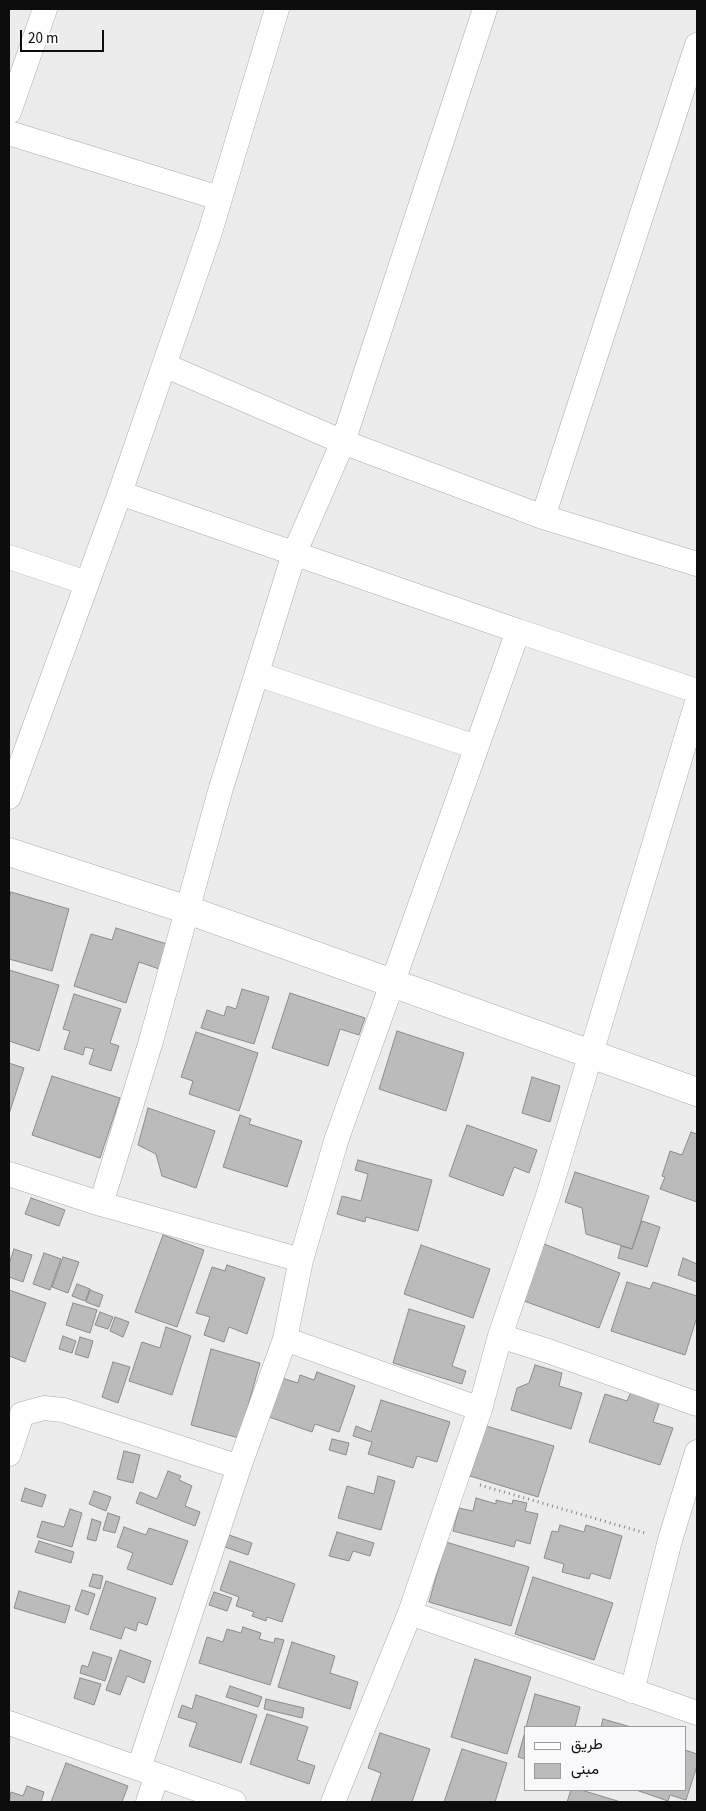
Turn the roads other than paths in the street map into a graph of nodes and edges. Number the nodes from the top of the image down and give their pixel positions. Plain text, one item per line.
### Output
1 (45, 9) edge
2 (277, 9) edge
3 (485, 9) edge
4 (697, 45) edge
5 (9, 112) edge
6 (9, 133) edge
7 (219, 198) junction
8 (164, 365) junction
9 (343, 442) junction
10 (120, 493) junction
11 (543, 517) junction
12 (294, 554) junction
13 (9, 557) edge
14 (697, 564) edge
15 (87, 583) junction
16 (518, 631) junction
17 (257, 674) junction
18 (697, 691) edge
19 (697, 702) edge
20 (476, 747) junction
21 (9, 797) edge
22 (9, 852) edge
23 (188, 910) junction
24 (391, 982) junction
25 (591, 1055) junction
26 (697, 1092) edge
27 (9, 1174) edge
28 (101, 1204) junction
29 (301, 1260) junction
30 (500, 1336) junction
31 (284, 1339) junction
32 (697, 1404) edge
33 (480, 1409) junction
34 (697, 1452) edge
35 (9, 1454) edge
36 (238, 1466) junction
37 (410, 1612) junction
38 (632, 1691) junction
39 (697, 1713) edge
40 (9, 1724) edge
41 (148, 1771) junction
42 (148, 1802) edge
43 (234, 1802) edge
44 (332, 1802) edge

1 - 5 street
2 - 7 street
3 - 9 street
4 - 11 street
6 - 7 street
7 - 8 street
8 - 9 street
8 - 10 street
9 - 11 street
9 - 12 street
10 - 12 street
10 - 15 street
11 - 14 street
12 - 16 street
12 - 17 street
13 - 15 street
15 - 21 street
16 - 18 street
16 - 20 street
17 - 20 street
17 - 23 street
19 - 25 street
20 - 24 street
22 - 23 street
23 - 24 street
23 - 28 street
24 - 25 street
24 - 29 street
25 - 26 street
25 - 30 street
27 - 28 street
28 - 29 street
29 - 31 street
30 - 32 street
30 - 33 street
31 - 33 street
31 - 36 street
33 - 37 street
34 - 38 street
35 - 36 street
36 - 41 street
37 - 38 street
37 - 44 street
38 - 39 street
40 - 41 street
41 - 42 street
41 - 43 street

